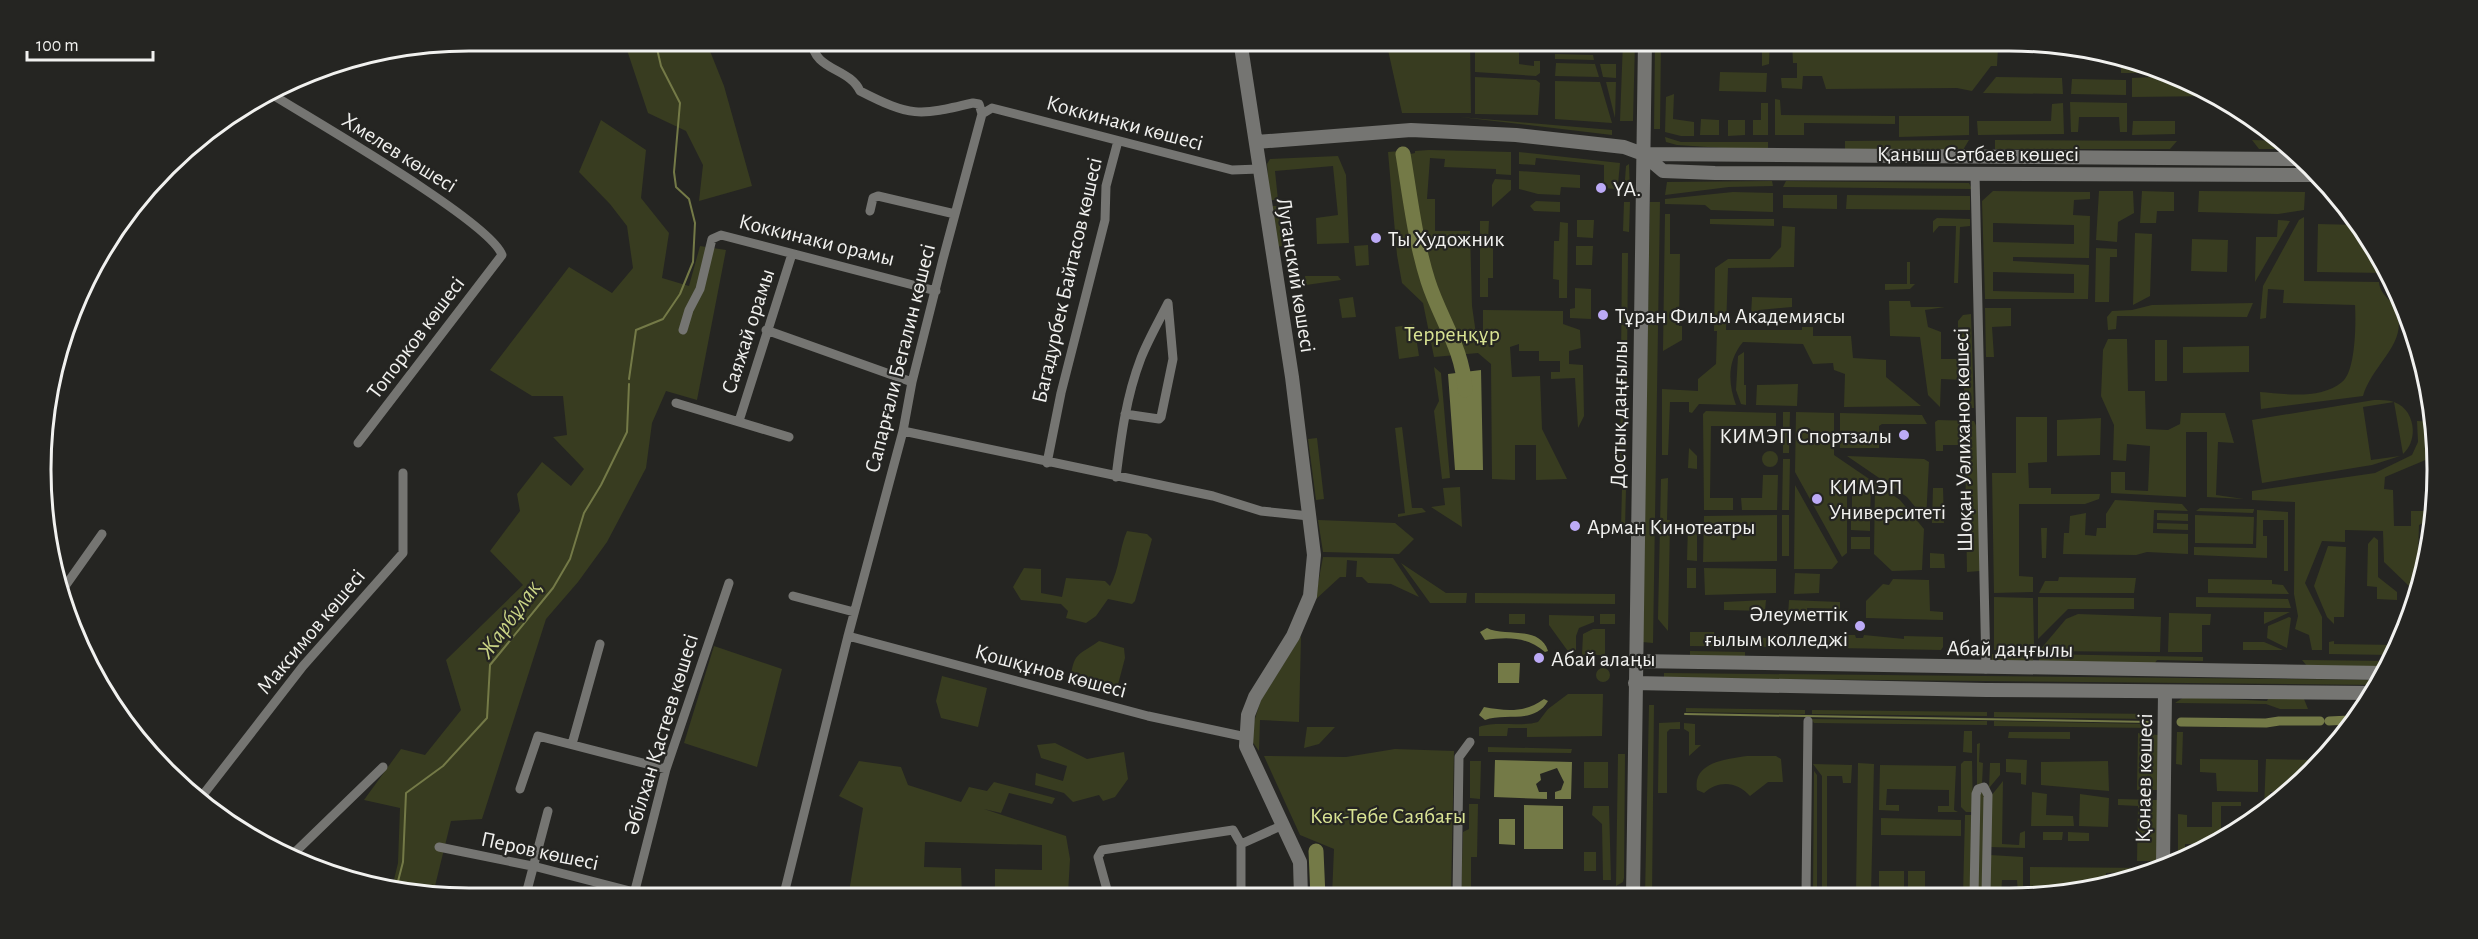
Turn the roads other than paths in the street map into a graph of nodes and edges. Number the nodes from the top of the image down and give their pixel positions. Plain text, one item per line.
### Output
1 (815, 51) edge
2 (1242, 51) edge
3 (1645, 51) edge
4 (277, 98) edge
5 (982, 114) junction
6 (1118, 141) junction
7 (1256, 142) junction
8 (1643, 154) junction
9 (2288, 159) edge
10 (1259, 170) junction
11 (1975, 174) junction
12 (2306, 176) edge
13 (870, 211) dead end
14 (955, 214) junction
15 (792, 254) junction
16 (502, 255) joint
17 (936, 291) junction
18 (683, 330) dead end
19 (766, 330) junction
20 (912, 382) junction
21 (676, 403) dead end
22 (1125, 414) junction
23 (739, 421) junction
24 (903, 431) junction
25 (789, 436) dead end
26 (358, 443) dead end
27 (1047, 463) junction
28 (403, 473) dead end
29 (1116, 477) junction
30 (1309, 516) junction
31 (102, 534) dead end
32 (729, 583) dead end
33 (67, 584) edge
34 (793, 596) dead end
35 (854, 612) junction
36 (848, 636) junction
37 (600, 644) dead end
38 (1635, 661) junction
39 (1986, 669) junction
40 (2374, 673) edge
41 (1635, 683) junction
42 (2165, 692) junction
43 (2362, 693) edge
44 (1808, 721) dead end
45 (1246, 737) junction
46 (1470, 742) dead end
47 (572, 744) junction
48 (383, 767) dead end
49 (666, 769) junction
50 (520, 789) dead end
51 (204, 793) edge
52 (548, 811) dead end
53 (1283, 825) junction
54 (1241, 844) junction
55 (439, 847) dead end
56 (297, 851) edge
57 (2163, 858) edge
58 (534, 866) junction
59 (528, 888) edge
60 (609, 888) edge
61 (635, 888) edge
62 (785, 888) edge
63 (1107, 888) edge
64 (1241, 888) edge
65 (1300, 888) edge
66 (1456, 888) edge
67 (1633, 888) edge
68 (1806, 888) edge
69 (1974, 888) edge
70 (1986, 888) edge

1 - 5 street
2 - 7 main road, Луганский көшесі
3 - 8 main road, Достық даңғылы
4 - 16 street, Хмелев көшесі
5 - 6 street, Коккинаки көшесі
5 - 14 street, Сапарғали Бегалин көшесі
6 - 10 street, Коккинаки көшесі
6 - 27 street, Багадурбек Байтасов көшесі
7 - 8 main road, Қаныш Сәтбаев көшесі
7 - 10 main road, Луганский көшесі
8 - 9 main road, Қаныш Сәтбаев көшесі
8 - 11 main road, Қаныш Сәтбаев көшесі
8 - 38 main road, Достық даңғылы
10 - 30 main road, Луганский көшесі
11 - 12 main road, Қаныш Сәтбаев көшесі
11 - 39 street, Шоқан Уәлиханов көшесі
13 - 14 street
14 - 17 street, Сапарғали Бегалин көшесі
15 - 17 street, Коккинаки орамы
15 - 18 street, Коккинаки орамы
15 - 19 street, Саяжай орамы
16 - 26 street, Топорков көшесі
17 - 20 street, Сапарғали Бегалин көшесі
19 - 20 street
19 - 23 street, Саяжай орамы
20 - 24 street, Сапарғали Бегалин көшесі
21 - 23 street
22 - 22 street
22 - 29 street
23 - 25 street
24 - 27 street
24 - 35 street, Сапарғали Бегалин көшесі
27 - 29 street
28 - 51 street, Максимов көшесі
29 - 30 street
30 - 45 main road, Луганский көшесі
31 - 33 street
32 - 49 street, Әбілхан Қастеев көшесі
34 - 35 street
35 - 36 street, Сапарғали Бегалин көшесі
36 - 45 street, Қошқұнов көшесі
36 - 62 street, Сапарғали Бегалин көшесі
37 - 47 street
38 - 39 main road, Абай даңғылы
38 - 41 main road, Достық даңғылы
39 - 40 main road, Абай даңғылы
41 - 42 main road, Абай даңғылы
41 - 67 main road, Достық даңғылы
42 - 43 main road, Абай даңғылы
42 - 57 main road, Қонаев көшесі
44 - 68 street
45 - 53 main road
46 - 66 street
47 - 49 street
47 - 50 street
48 - 56 street
49 - 61 street, Әбілхан Қастеев көшесі
52 - 58 street
53 - 54 street
53 - 65 main road
54 - 63 street
54 - 64 street
55 - 58 street, Перов көшесі
58 - 59 street
58 - 60 street, Перов көшесі
69 - 70 street

